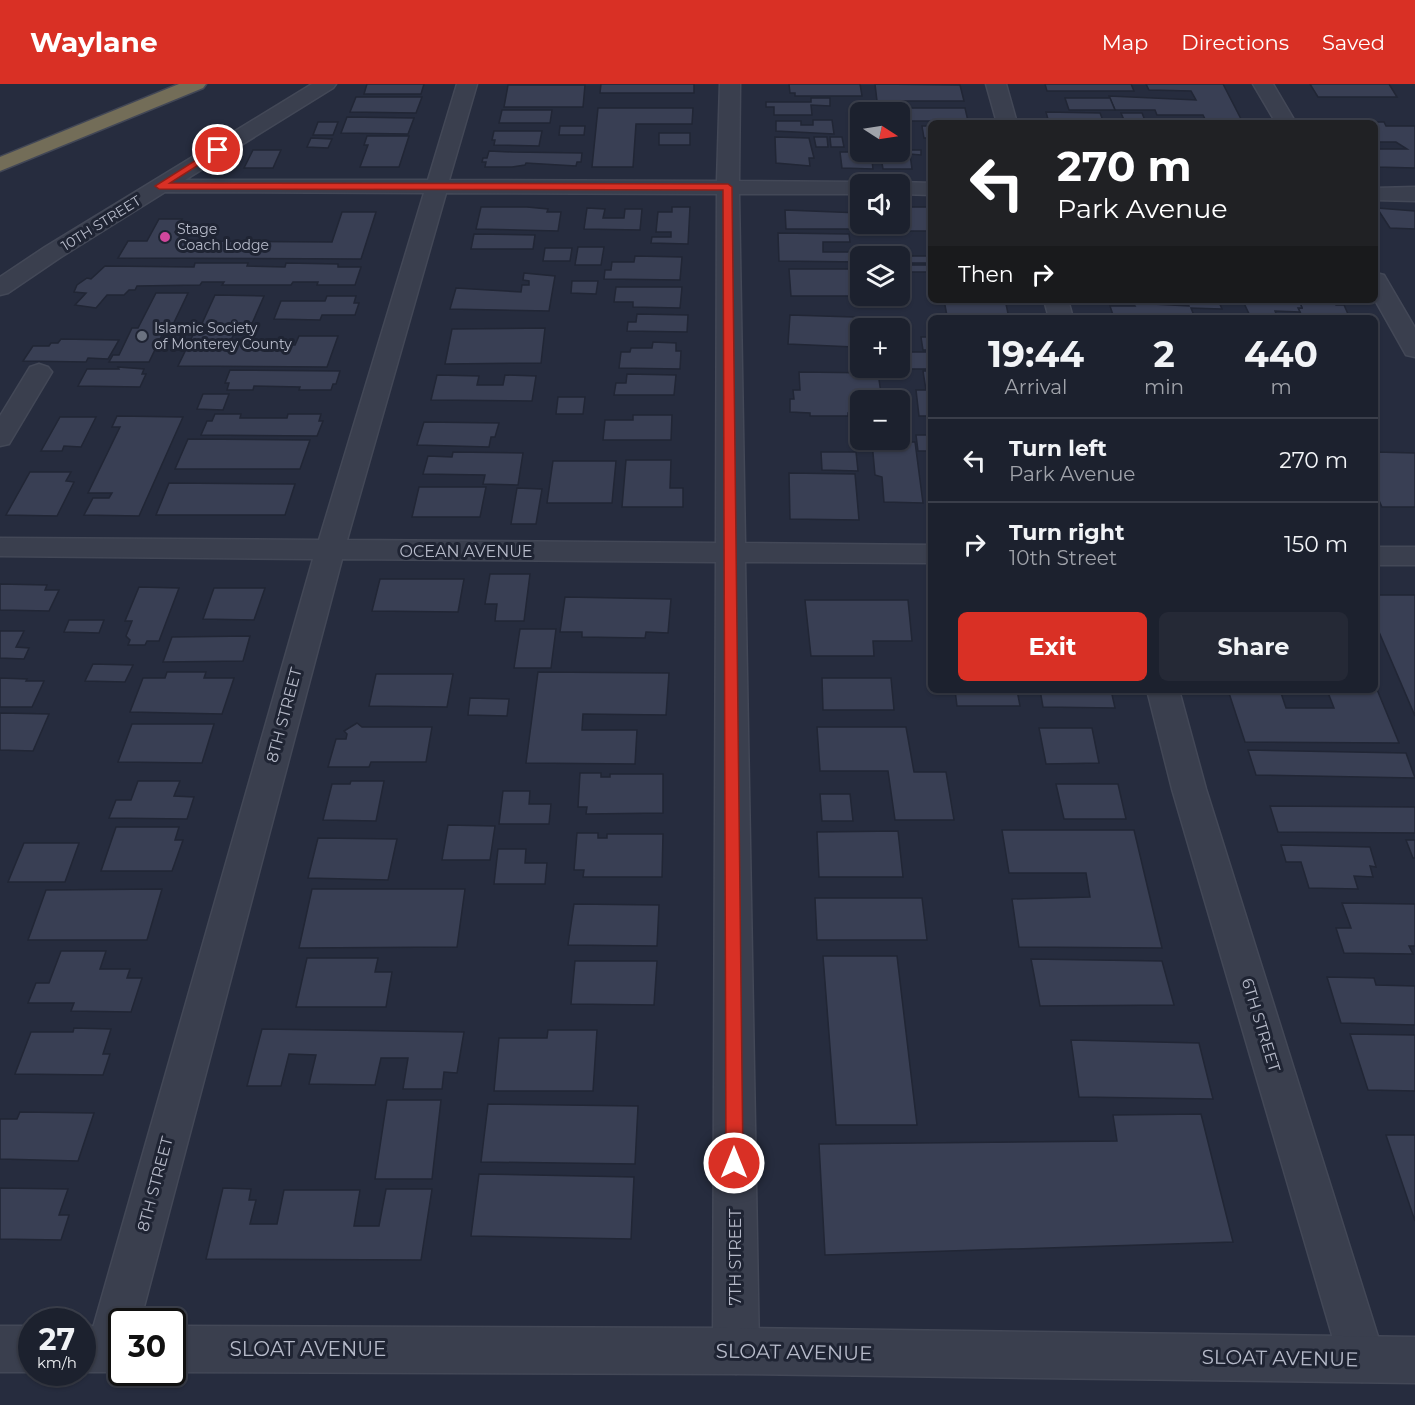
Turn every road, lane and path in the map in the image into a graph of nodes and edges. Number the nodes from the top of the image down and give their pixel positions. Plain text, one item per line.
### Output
1 (196, 84) edge
2 (326, 84) edge
3 (467, 84) edge
4 (730, 84) edge
5 (996, 84) edge
6 (1263, 84) edge
7 (1005, 120) edge
8 (1284, 120) edge
9 (0, 165) edge
10 (159, 186) junction
11 (437, 186) junction
12 (728, 187) junction
13 (850, 188) edge
14 (910, 188) edge
15 (928, 189) edge
16 (1378, 194) edge
17 (1415, 194) edge
18 (1378, 284) edge
19 (0, 288) edge
20 (1415, 350) edge
21 (39, 372) dead end
22 (0, 438) edge
23 (0, 547) edge
24 (330, 550) junction
25 (730, 553) junction
26 (928, 554) edge
27 (1378, 556) edge
28 (1415, 556) edge
29 (1164, 693) edge
30 (0, 1349) edge
31 (18, 1349) edge
32 (105, 1349) edge
33 (186, 1349) edge
34 (736, 1351) junction
35 (1362, 1359) junction
36 (1415, 1360) edge

1 - 9 highway
2 - 10 street, 10TH STREET
3 - 11 street, 8TH STREET
4 - 12 street, 7TH STREET
5 - 7 street
6 - 8 street
10 - 11 street
10 - 19 street, 10TH STREET
11 - 12 street
11 - 24 street, 8TH STREET
12 - 13 street
12 - 25 street, 7TH STREET
14 - 15 street
16 - 17 street
18 - 20 street
21 - 22 street
23 - 24 street, OCEAN AVENUE
24 - 25 street, OCEAN AVENUE
24 - 32 street, 8TH STREET
25 - 26 street, OCEAN AVENUE
25 - 34 street, 7TH STREET
27 - 28 street
29 - 35 street, 6TH STREET
30 - 31 street
33 - 34 street, SLOAT AVENUE
34 - 35 street, SLOAT AVENUE
35 - 36 street, SLOAT AVENUE

